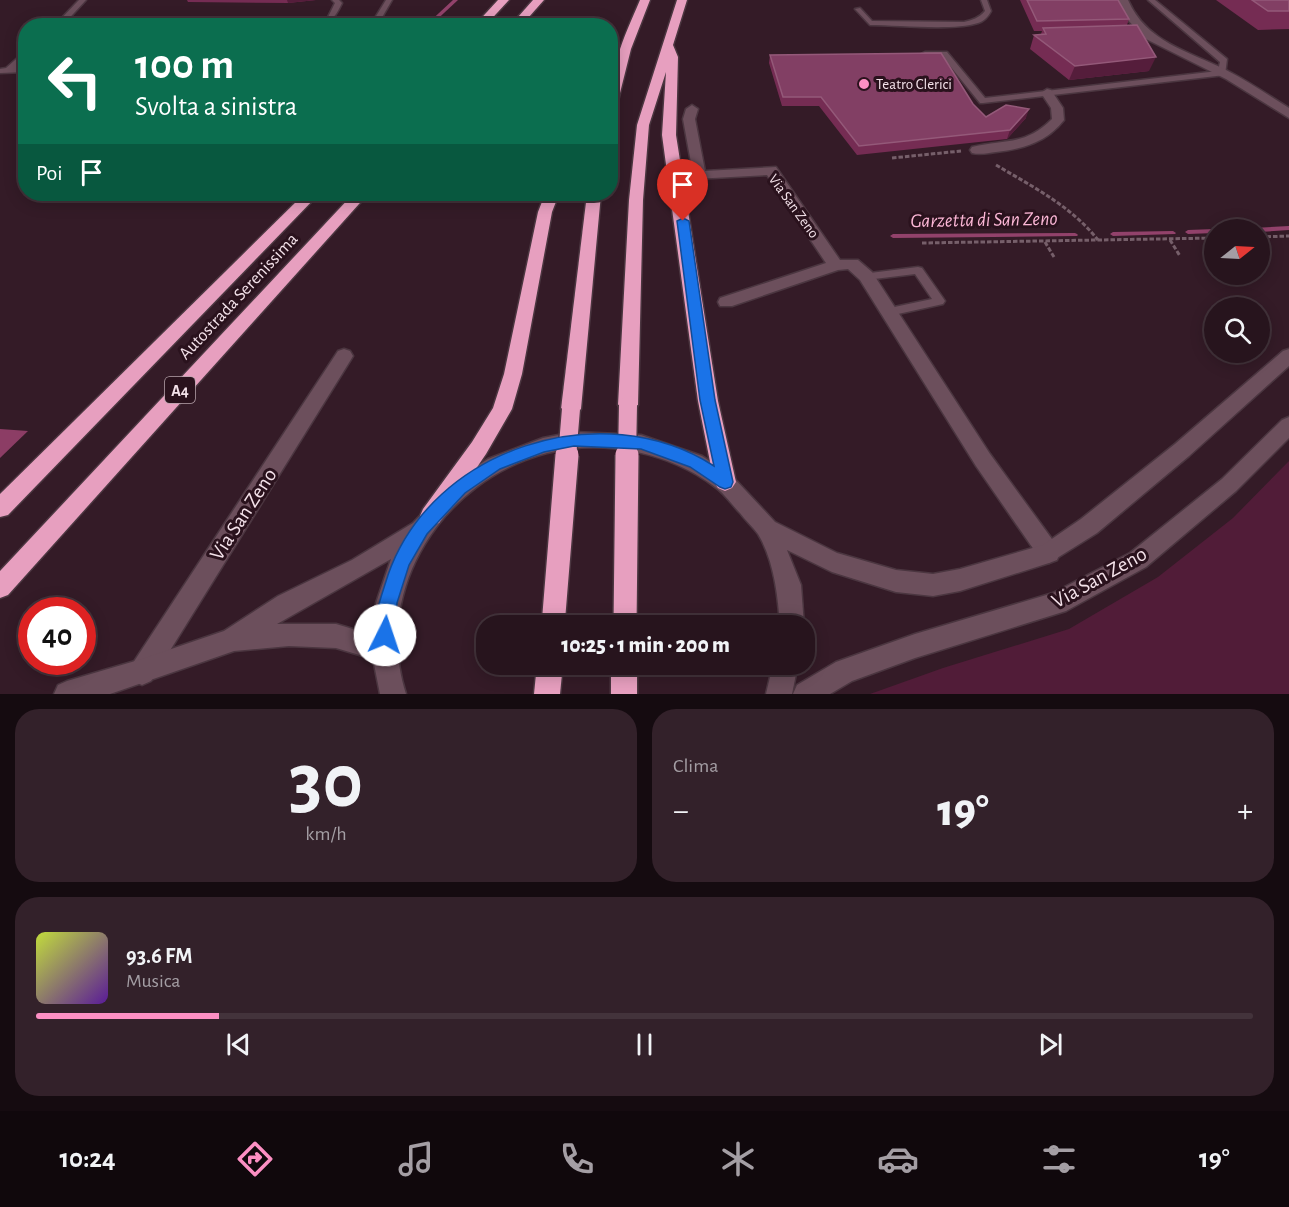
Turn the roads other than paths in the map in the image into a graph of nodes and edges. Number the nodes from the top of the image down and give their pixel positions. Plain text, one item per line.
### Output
1 (84, 0) edge
2 (335, 0) edge
3 (389, 0) edge
4 (504, 0) edge
5 (539, 0) edge
6 (645, 0) edge
7 (682, 0) edge
8 (1123, 0) edge
9 (1151, 0) edge
10 (985, 1) edge
11 (858, 9) dead end
12 (65, 18) edge
13 (332, 18) edge
14 (378, 18) edge
15 (487, 18) edge
16 (522, 18) edge
17 (1126, 34) edge
18 (1145, 34) junction
19 (667, 43) junction
20 (625, 49) junction
21 (921, 54) edge
22 (618, 55) edge
23 (18, 61) edge
24 (4, 71) edge
25 (1222, 73) junction
26 (618, 77) edge
27 (1047, 93) junction
28 (692, 109) dead end
29 (1289, 114) edge
30 (977, 150) road end
31 (305, 201) edge
32 (355, 201) edge
33 (549, 201) edge
34 (593, 201) edge
35 (836, 265) junction
36 (866, 276) junction
37 (726, 302) dead end
38 (889, 312) junction
39 (344, 356) dead end
40 (1289, 356) edge
41 (1289, 425) edge
42 (725, 482) junction
43 (0, 508) edge
44 (426, 522) junction
45 (766, 529) junction
46 (1049, 553) junction
47 (0, 586) edge
48 (554, 615) edge
49 (625, 615) edge
50 (791, 615) edge
51 (231, 640) junction
52 (384, 651) junction
53 (142, 672) junction
54 (549, 675) edge
55 (624, 675) edge
56 (783, 675) edge
57 (67, 694) edge
58 (393, 694) edge
59 (547, 694) edge
60 (624, 694) edge
61 (778, 694) edge
62 (806, 694) edge

1 - 12 lane
2 - 13 lane
3 - 14 lane
4 - 15 highway
5 - 16 highway
6 - 20 highway
7 - 19 highway
8 - 18 street
9 - 25 lane
10 - 11 lane
17 - 18 street
18 - 25 street
19 - 42 highway
19 - 49 highway, bridge
20 - 22 highway
20 - 26 highway
21 - 27 lane
23 - 24 lane
25 - 27 lane
25 - 29 street
27 - 30 street
28 - 35 street, Via San Zeno
31 - 43 highway, Autostrada Serenissima / A4
32 - 47 highway, Autostrada Serenissima / A4
33 - 44 highway
34 - 48 highway, bridge
35 - 36 street
35 - 37 street
36 - 38 street
36 - 38 lane
38 - 46 street
39 - 53 street, Via San Zeno
40 - 46 street
41 - 62 street, Via San Zeno
42 - 44 street
42 - 45 street
44 - 51 street
44 - 52 street
45 - 46 street
45 - 50 street
51 - 52 street
51 - 53 street
52 - 58 street
53 - 57 street
54 - 59 highway
55 - 60 highway
56 - 61 street

